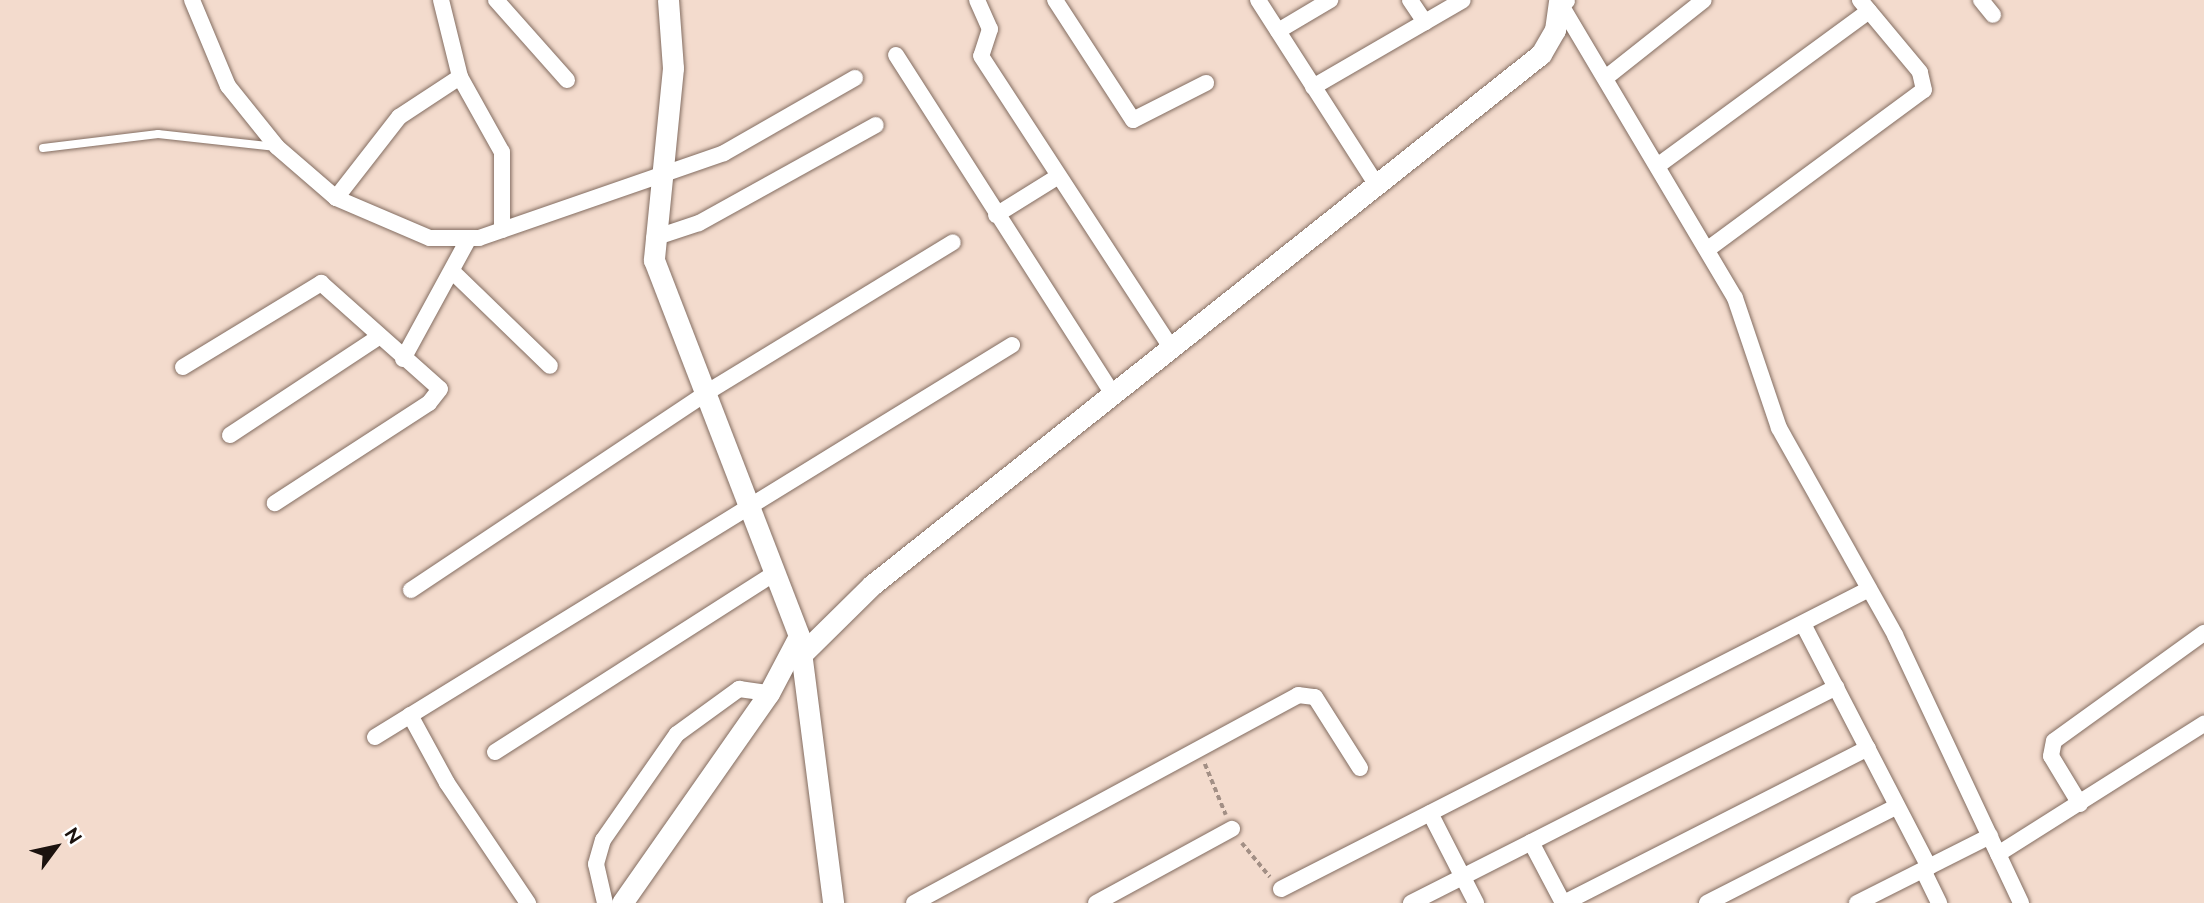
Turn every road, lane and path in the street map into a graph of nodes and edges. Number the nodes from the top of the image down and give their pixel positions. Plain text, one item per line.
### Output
1 (192, 0) edge
2 (442, 0) edge
3 (496, 0) edge
4 (668, 0) edge
5 (977, 0) edge
6 (1055, 0) edge
7 (1258, 0) edge
8 (1330, 0) edge
9 (1410, 0) edge
10 (1463, 0) edge
11 (1704, 0) edge
12 (1981, 0) edge
13 (1563, 2) edge
14 (1865, 5) edge
15 (1993, 15) dead end
16 (1424, 22) junction
17 (1278, 31) junction
18 (896, 55) dead end
19 (1608, 76) junction
20 (460, 77) junction
21 (855, 78) dead end
22 (567, 80) dead end
23 (1206, 83) dead end
24 (1314, 87) junction
25 (876, 125) dead end
26 (277, 147) junction
27 (43, 148) dead end
28 (1660, 164) junction
29 (659, 175) junction
30 (1057, 177) junction
31 (1377, 187) junction
32 (336, 198) junction
33 (996, 215) junction
34 (502, 230) junction
35 (654, 238) junction
36 (468, 240) junction
37 (953, 242) dead end
38 (1708, 249) junction
39 (454, 274) junction
40 (377, 338) junction
41 (1012, 345) dead end
42 (1171, 348) junction
43 (403, 359) junction
44 (550, 366) dead end
45 (183, 367) dead end
46 (706, 393) junction
47 (1114, 396) junction
48 (230, 435) dead end
49 (275, 503) dead end
50 (749, 504) junction
51 (775, 573) junction
52 (1869, 589) junction
53 (411, 590) dead end
54 (1803, 624) junction
55 (2204, 633) edge
56 (800, 645) junction
57 (1836, 687) junction
58 (769, 692) junction
59 (410, 715) junction
60 (2204, 724) edge
61 (375, 737) dead end
62 (1868, 748) junction
63 (495, 752) dead end
64 (1360, 768) dead end
65 (2080, 804) junction
66 (1897, 806) junction
67 (1430, 813) junction
68 (1232, 829) dead end
69 (1990, 836) junction
70 (1531, 842) junction
71 (1998, 854) junction
72 (1926, 868) junction
73 (1462, 877) junction
74 (1281, 889) dead end
75 (528, 903) edge
76 (606, 903) edge
77 (622, 903) edge
78 (833, 903) edge
79 (914, 903) edge
80 (1096, 903) edge
81 (1411, 903) edge
82 (1476, 903) edge
83 (1564, 903) edge
84 (1707, 903) edge
85 (1857, 903) edge
86 (1939, 903) edge
87 (2021, 903) edge

1 - 26 street
2 - 20 street
3 - 22 street
4 - 29 main road
5 - 30 street
6 - 23 street
7 - 17 street
8 - 17 street
9 - 16 street
10 - 16 street
11 - 19 street
12 - 15 street
13 - 19 street
13 - 31 main road
14 - 28 street
14 - 38 street
16 - 24 street
17 - 24 street
18 - 33 street
19 - 28 street
20 - 32 street
20 - 34 street
21 - 29 street
24 - 31 street
25 - 35 street
26 - 27 lane
26 - 32 street
28 - 38 street
29 - 34 street
29 - 35 main road
30 - 33 street
30 - 42 street
31 - 42 main road
32 - 36 street
33 - 47 street
34 - 36 street
35 - 46 main road
36 - 39 street
37 - 46 street
38 - 52 street
39 - 43 street
39 - 44 street
40 - 43 street
40 - 45 street
40 - 48 street
41 - 50 street
42 - 47 main road
43 - 49 street
46 - 50 main road
46 - 53 street
47 - 56 main road
50 - 51 main road
50 - 59 street
51 - 56 main road
51 - 63 street
52 - 54 street
52 - 69 street
54 - 57 street
54 - 67 street
55 - 65 street
56 - 58 main road
56 - 78 main road
57 - 62 street
57 - 70 street
58 - 76 street
58 - 77 main road
59 - 61 street
59 - 75 street
60 - 65 street
62 - 66 street
62 - 83 street
64 - 79 street
65 - 71 street
66 - 72 street
66 - 84 street
67 - 73 street
67 - 74 street
68 - 80 street
69 - 71 street
69 - 72 street
70 - 73 street
70 - 83 street
71 - 87 street
72 - 85 street
72 - 86 street
73 - 81 street
73 - 82 street

